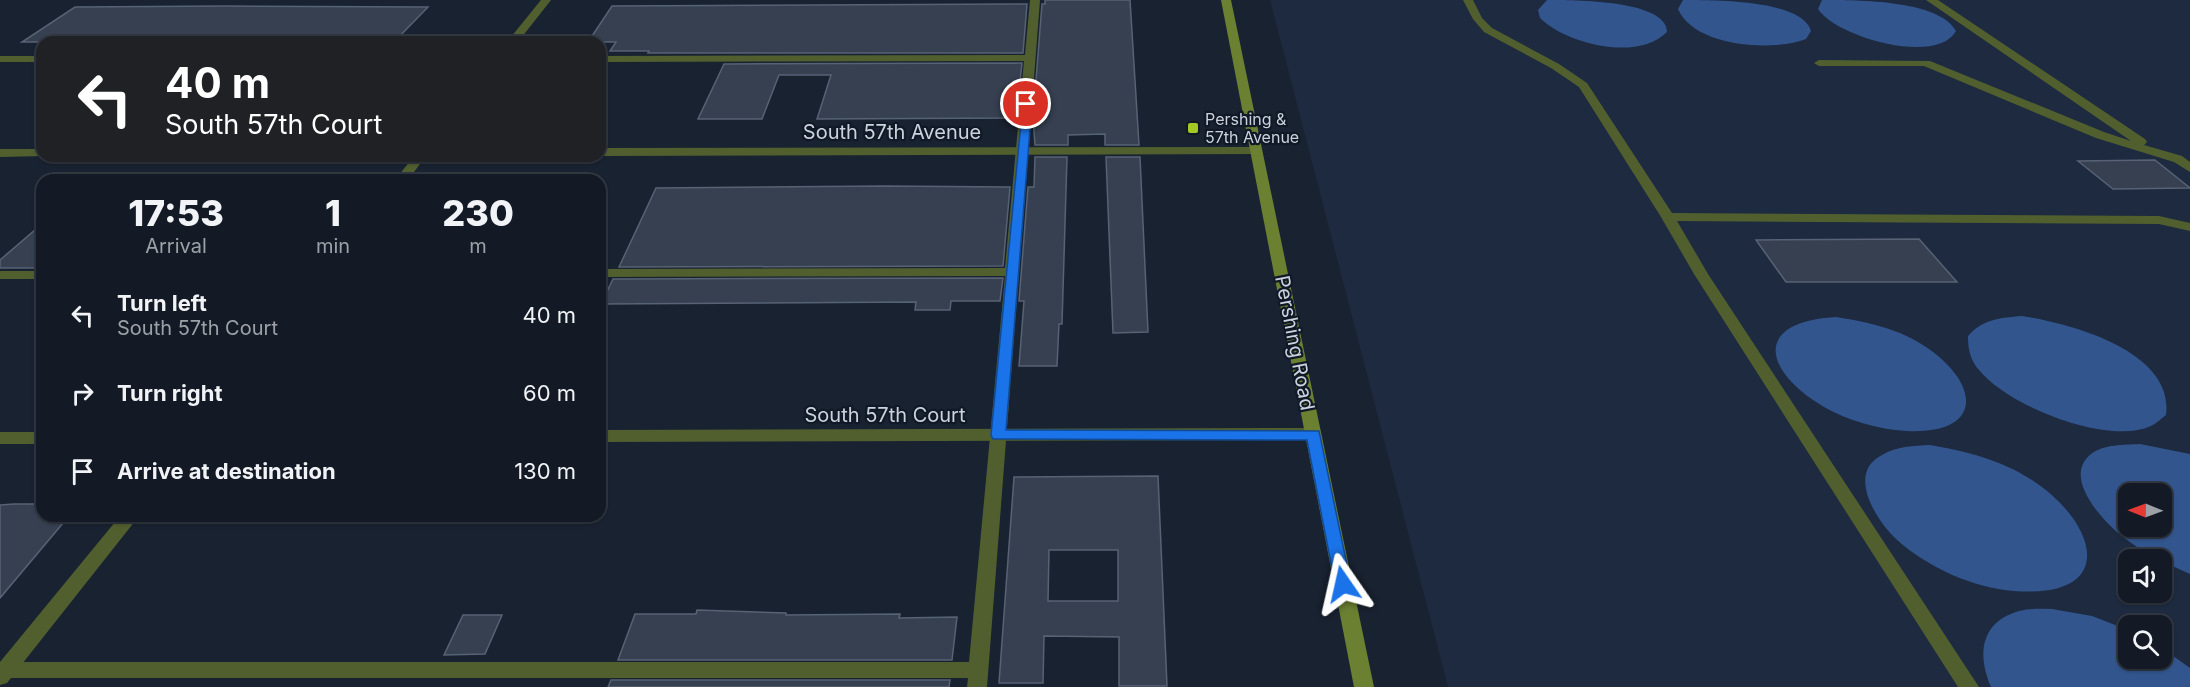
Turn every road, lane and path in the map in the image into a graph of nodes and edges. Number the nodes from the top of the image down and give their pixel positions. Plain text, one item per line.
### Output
1 (546, 0) edge
2 (1035, 0) edge
3 (1226, 0) edge
4 (1468, 0) edge
5 (1931, 0) edge
6 (517, 36) edge
7 (1030, 58) junction
8 (0, 59) edge
9 (36, 59) edge
10 (606, 59) edge
11 (1819, 63) dead end
12 (1022, 150) junction
13 (1256, 151) junction
14 (606, 152) edge
15 (2156, 152) junction
16 (0, 153) edge
17 (36, 153) edge
18 (415, 162) edge
19 (2190, 168) edge
20 (406, 174) edge
21 (1668, 217) junction
22 (2190, 227) edge
23 (1012, 272) junction
24 (606, 273) edge
25 (0, 275) edge
26 (36, 275) edge
27 (1313, 434) junction
28 (999, 435) junction
29 (606, 436) edge
30 (0, 438) edge
31 (36, 438) edge
32 (125, 522) edge
33 (2, 673) edge
34 (978, 679) edge
35 (1364, 687) edge
36 (1969, 687) edge

1 - 6 street
2 - 7 street
3 - 13 main road, Pershing Road
4 - 21 street
5 - 15 street
7 - 10 street
7 - 12 street
8 - 9 street
11 - 15 street
12 - 13 street, South 57th Avenue
12 - 14 street, South 57th Avenue
12 - 23 street
13 - 27 main road, Pershing Road
15 - 19 street
16 - 17 street
18 - 20 street
21 - 22 street
21 - 36 street
23 - 24 street
23 - 28 street
25 - 26 street
27 - 28 street, South 57th Court
27 - 35 main road, Pershing Road
28 - 29 street, South 57th Court
28 - 34 street
30 - 31 street
32 - 33 street
33 - 34 street

